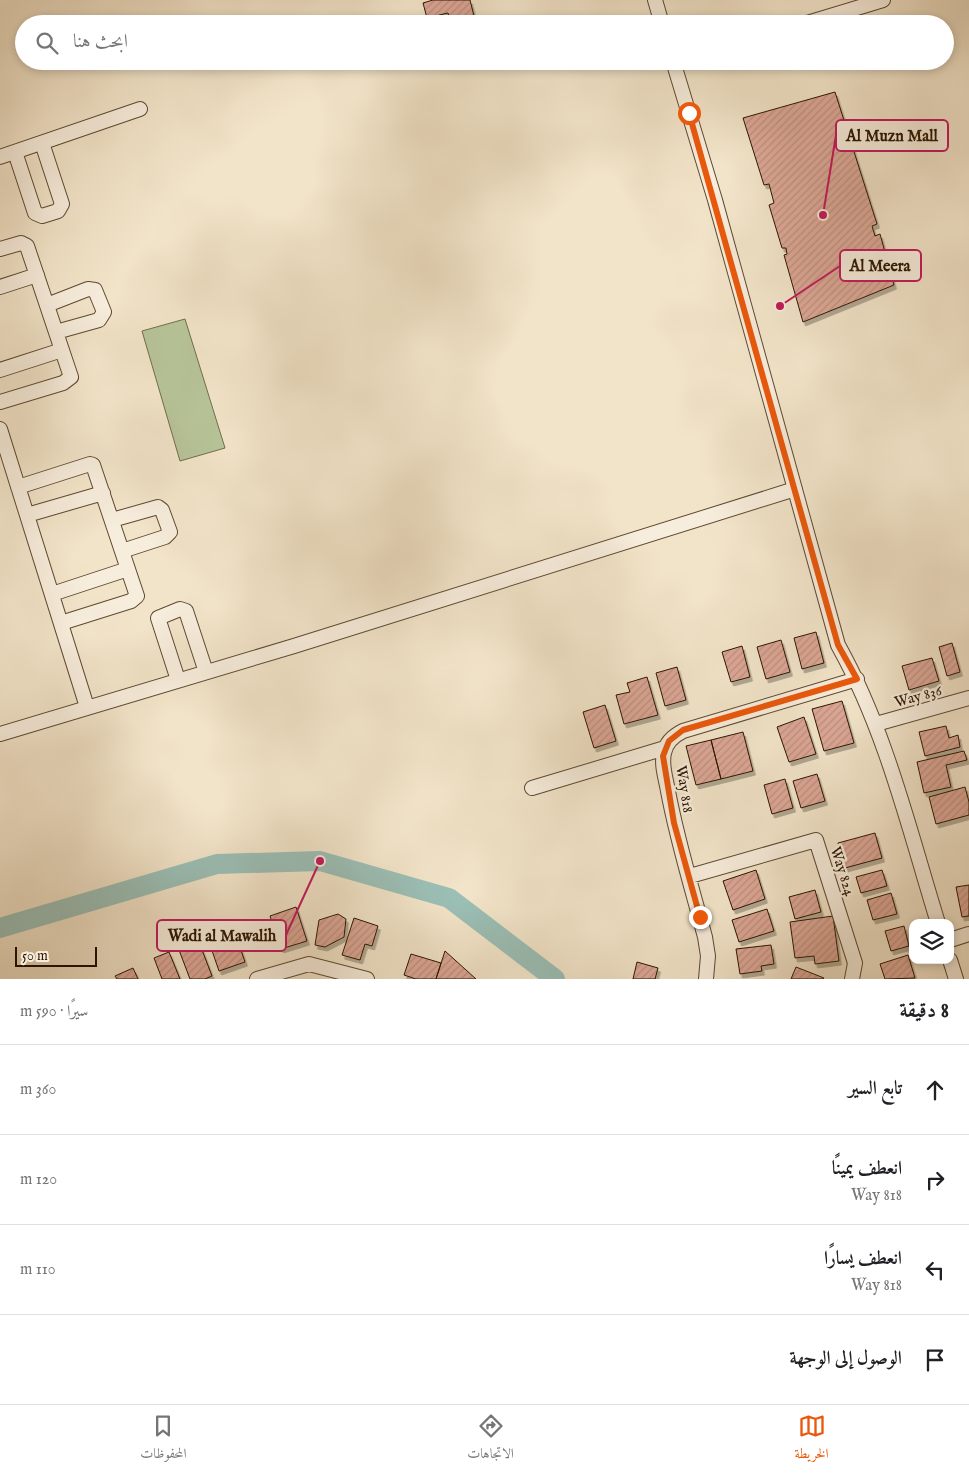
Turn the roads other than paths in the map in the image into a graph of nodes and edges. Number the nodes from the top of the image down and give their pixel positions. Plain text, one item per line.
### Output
1 (655, 0) edge
2 (883, 0) edge
3 (659, 15) edge
4 (834, 15) edge
5 (678, 70) edge
6 (140, 109) dead end
7 (42, 143) junction
8 (15, 152) junction
9 (0, 157) edge
10 (0, 249) edge
11 (37, 275) junction
12 (0, 286) edge
13 (47, 305) junction
14 (56, 332) junction
15 (62, 350) junction
16 (0, 370) edge
17 (0, 402) edge
18 (0, 430) edge
19 (18, 486) junction
20 (795, 489) junction
21 (102, 492) junction
22 (27, 515) junction
23 (112, 520) junction
24 (122, 551) junction
25 (128, 569) junction
26 (52, 594) junction
27 (61, 623) junction
28 (206, 672) junction
29 (857, 679) junction
30 (178, 680) junction
31 (968, 703) edge
32 (87, 707) junction
33 (876, 724) junction
34 (0, 734) edge
35 (665, 748) junction
36 (532, 788) dead end
37 (690, 876) junction
38 (937, 919) edge
39 (969, 934) edge
40 (954, 939) edge
41 (951, 964) edge
42 (258, 979) edge
43 (367, 979) edge
44 (706, 979) edge
45 (852, 979) edge
46 (956, 979) edge

1 - 3 street
2 - 4 street
5 - 20 street
6 - 7 street
7 - 8 street
7 - 8 street
8 - 9 street
10 - 11 street
11 - 12 street
11 - 13 street
13 - 14 street
13 - 14 street
14 - 15 street
15 - 16 street
15 - 17 street
18 - 19 street
19 - 21 street
19 - 22 street
20 - 28 street
20 - 29 street
21 - 22 street
21 - 23 street
22 - 26 street
23 - 24 street
23 - 24 street
24 - 25 street
25 - 26 street
25 - 27 street
26 - 27 street
27 - 32 street
28 - 30 street
28 - 30 street
29 - 33 street
29 - 35 street, Way 818
30 - 32 street
31 - 33 street, Way 836
32 - 34 street
33 - 38 street
35 - 36 street
35 - 37 street, Way 818
37 - 44 street, Way 818
37 - 45 street, Way 824
39 - 40 street
41 - 46 street
42 - 43 street

